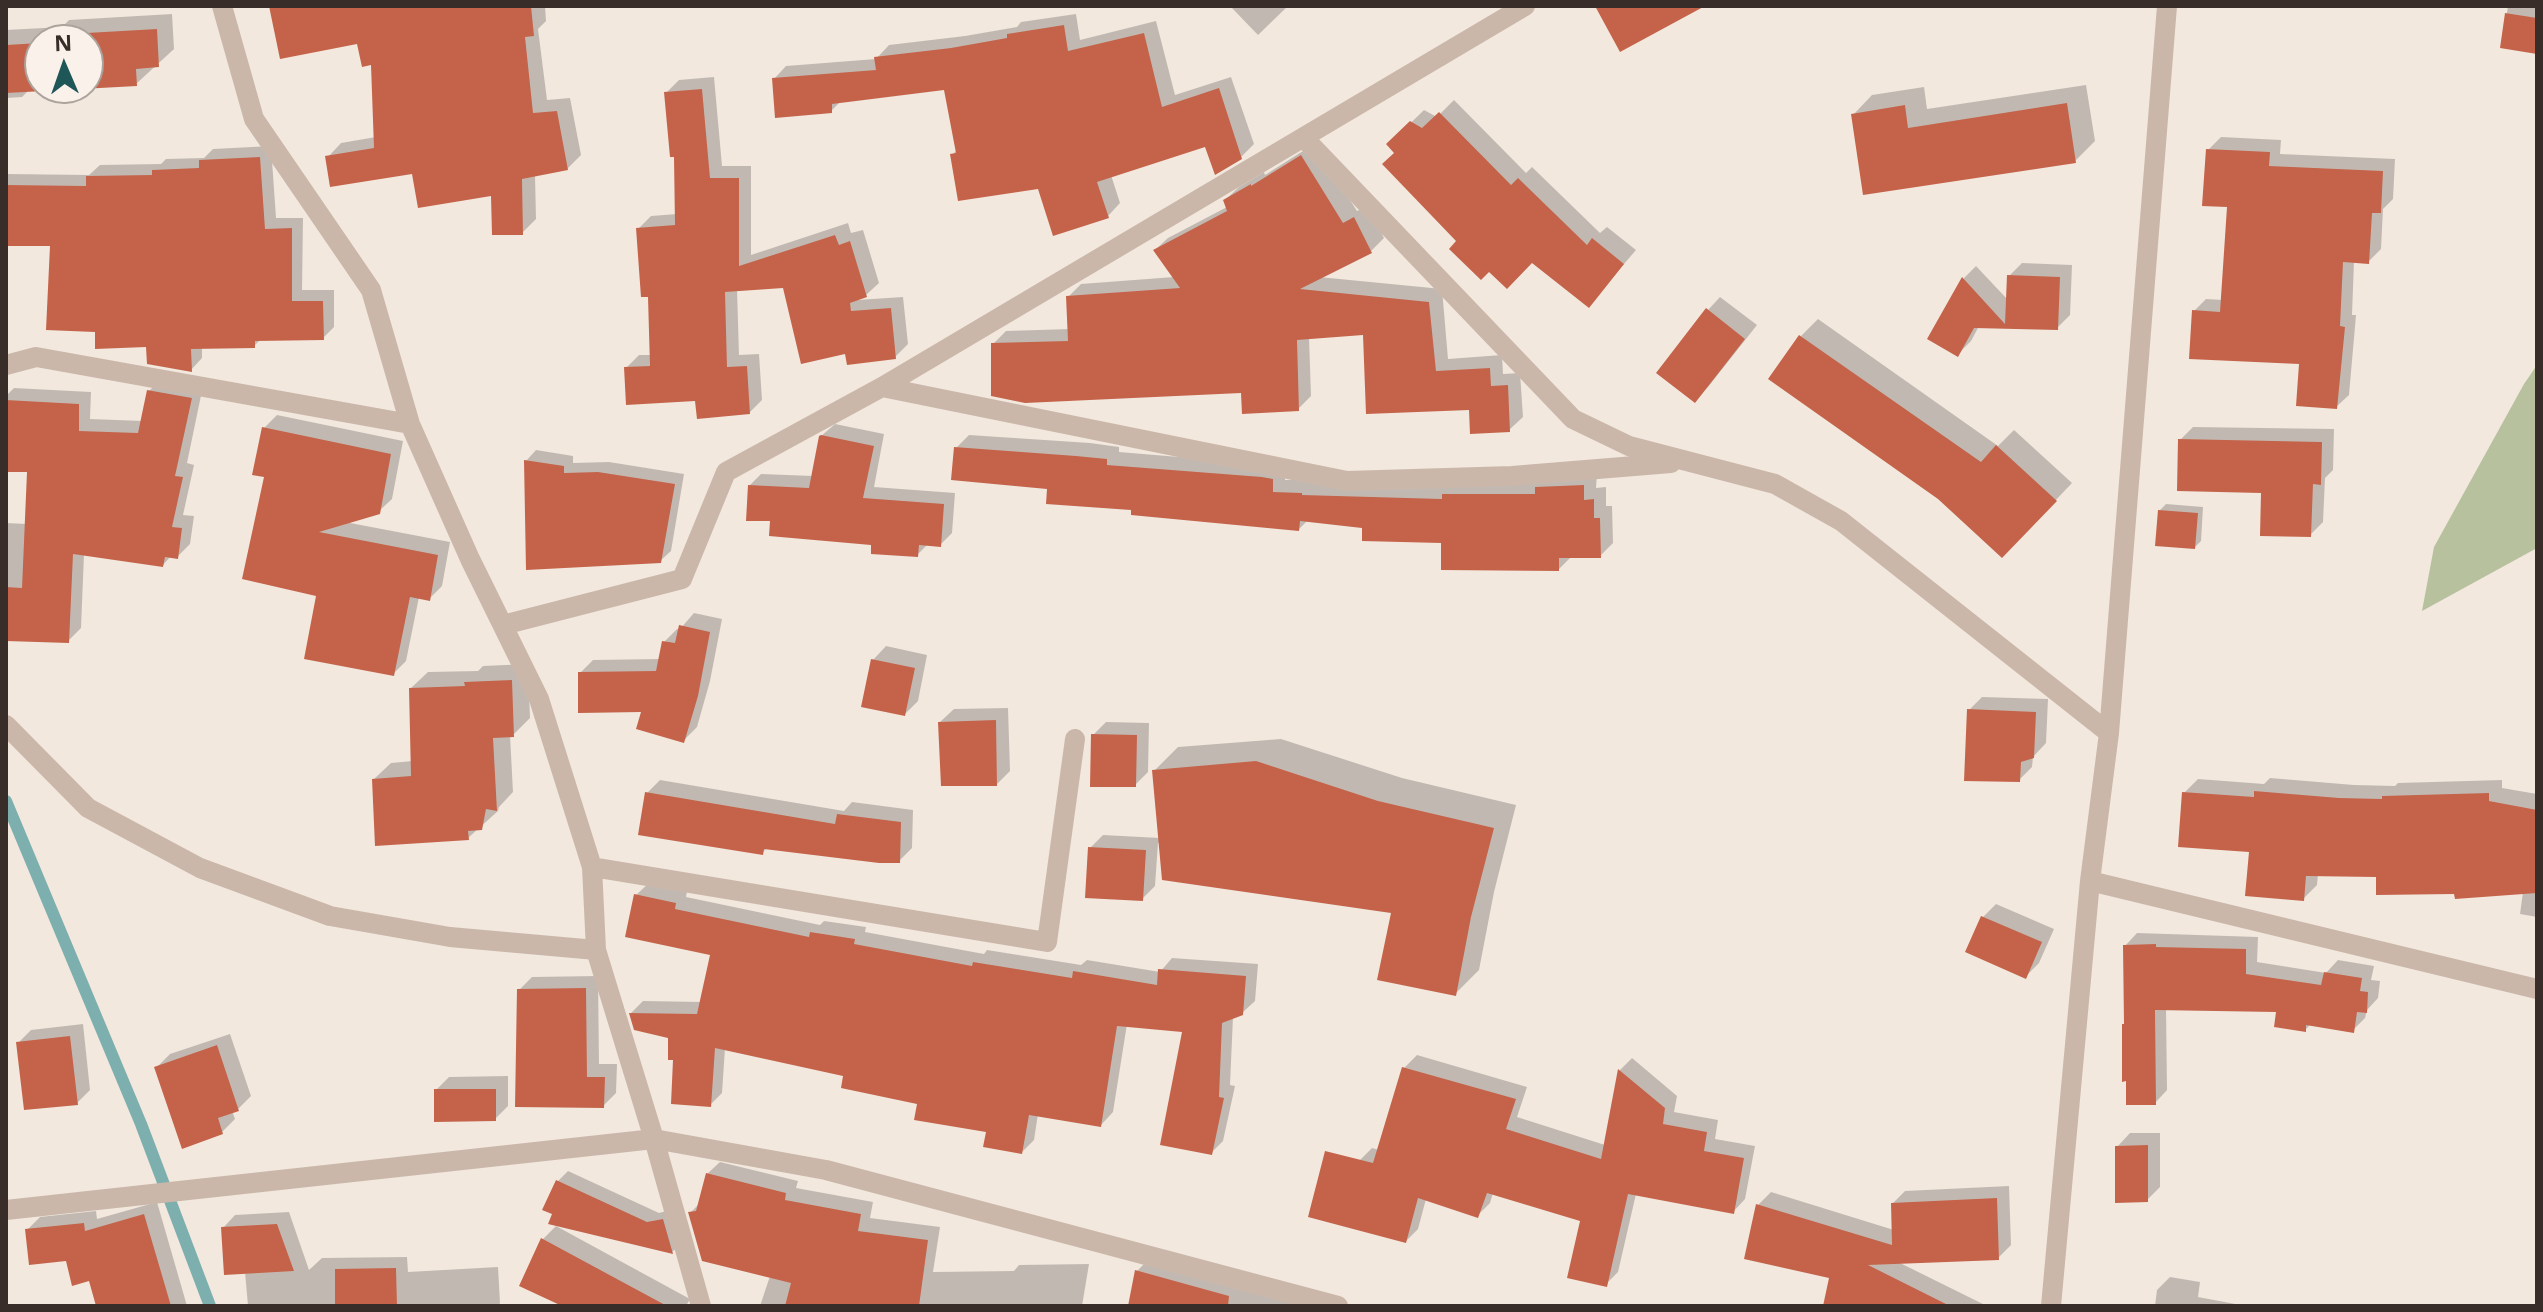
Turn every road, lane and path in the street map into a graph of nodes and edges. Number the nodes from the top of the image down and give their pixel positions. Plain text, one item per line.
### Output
1 (222, 6) edge
2 (1525, 6) edge
3 (2167, 6) edge
4 (1304, 138) junction
5 (6, 365) edge
6 (882, 387) junction
7 (410, 424) junction
8 (1689, 461) junction
9 (503, 625) junction
10 (6, 725) edge
11 (2109, 733) junction
12 (1075, 739) dead end
13 (592, 867) junction
14 (2090, 881) junction
15 (596, 950) junction
16 (2537, 989) edge
17 (654, 1139) junction
18 (6, 1210) edge
19 (701, 1306) edge
20 (1338, 1306) edge
21 (2051, 1306) edge

1 - 7 street
2 - 4 street
3 - 11 street
4 - 6 street
4 - 8 street
5 - 7 street
6 - 8 street
6 - 9 street
7 - 9 street
8 - 11 street
9 - 13 street
10 - 15 street
11 - 14 street
12 - 13 street
13 - 15 street
14 - 16 street
14 - 21 street
15 - 17 street
17 - 18 street
17 - 19 street
17 - 20 street

